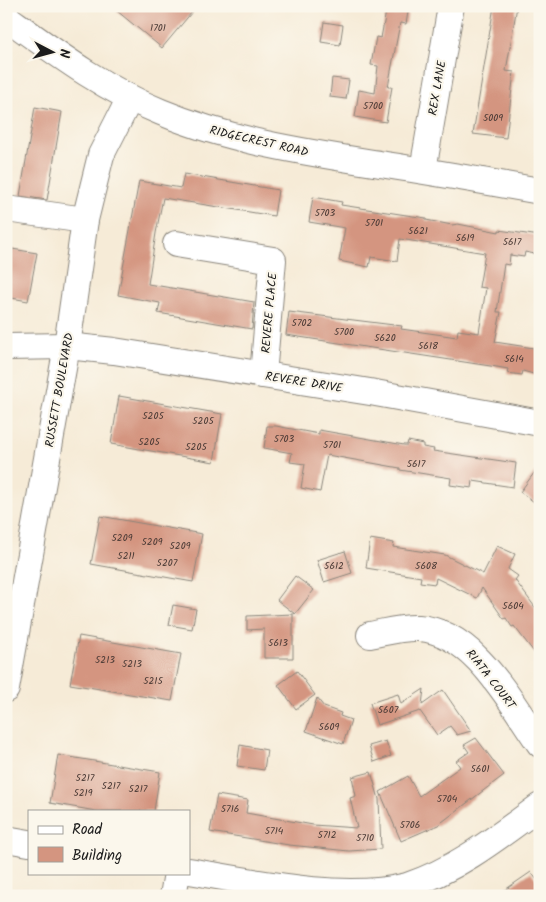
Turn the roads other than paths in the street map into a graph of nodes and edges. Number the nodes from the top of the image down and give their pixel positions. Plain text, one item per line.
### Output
1 (451, 6) edge
2 (6, 17) edge
3 (130, 98) junction
4 (422, 170) junction
5 (540, 191) edge
6 (6, 208) edge
7 (85, 220) junction
8 (176, 244) dead end
9 (67, 346) junction
10 (6, 347) edge
11 (263, 375) junction
12 (540, 423) edge
13 (370, 635) dead end
14 (6, 689) edge
15 (540, 744) edge
16 (540, 806) edge
17 (6, 839) edge
18 (28, 843) edge
19 (190, 871) edge
20 (177, 874) edge
21 (173, 896) edge

1 - 4 street, REX LANE
2 - 3 street, RIDGECREST ROAD
3 - 4 street, RIDGECREST ROAD
3 - 7 street, RUSSETT BOULEVARD
4 - 5 street, RIDGECREST ROAD
6 - 7 street
7 - 9 street, RUSSETT BOULEVARD
8 - 11 street, REVERE PLACE
9 - 10 street, REVERE DRIVE
9 - 11 street, REVERE DRIVE
9 - 14 street, RUSSETT BOULEVARD
11 - 12 street, REVERE DRIVE
13 - 15 street, RIATA COURT
16 - 19 street
17 - 18 street
20 - 21 street

